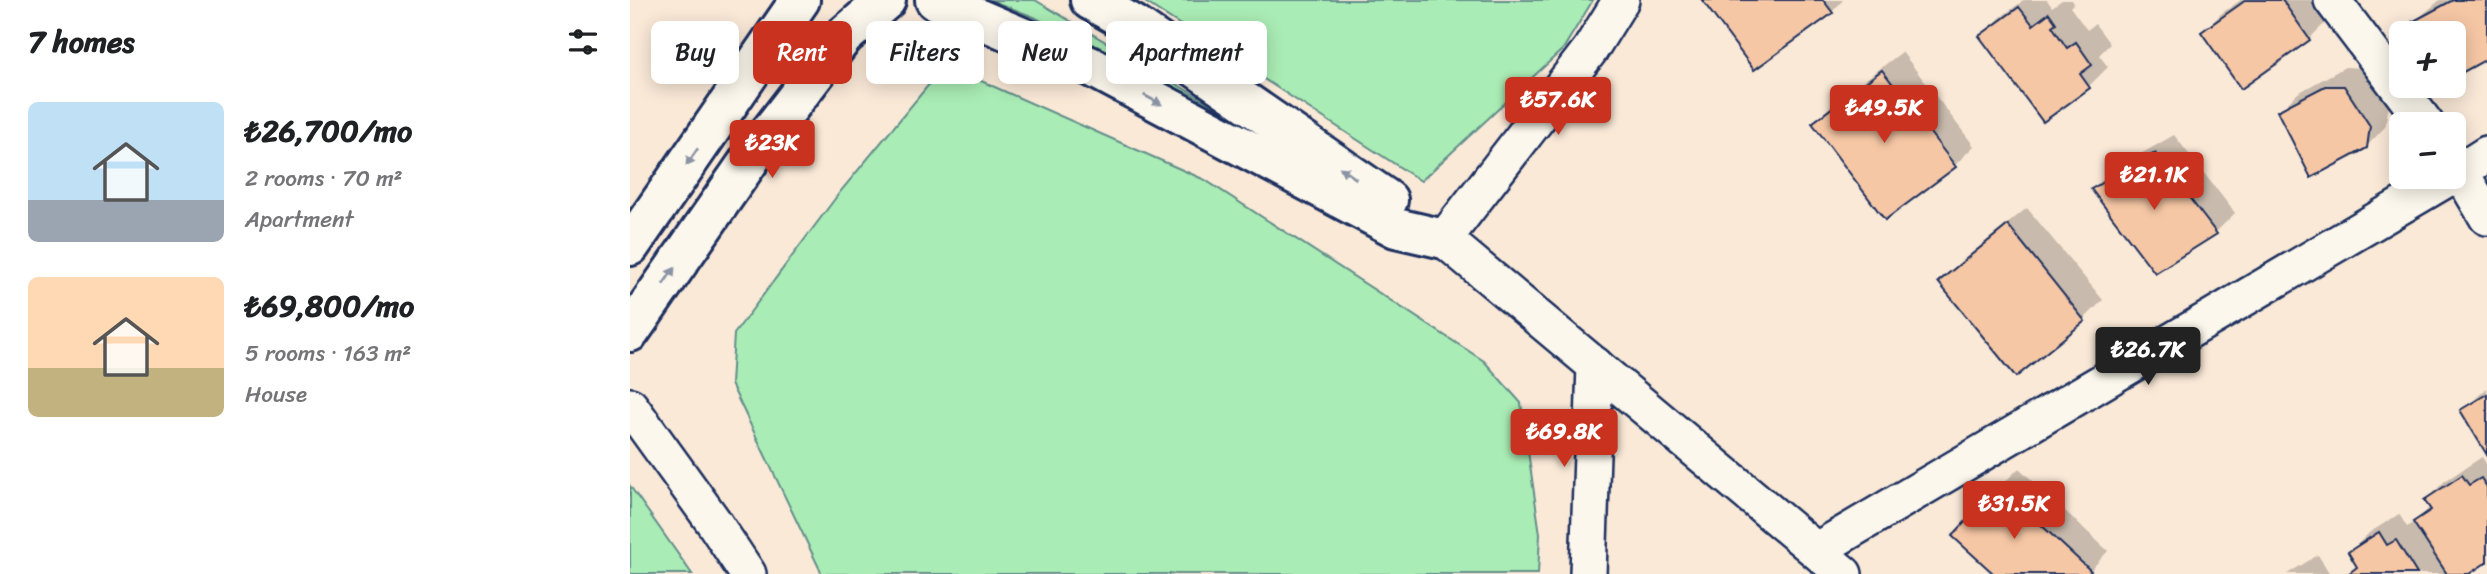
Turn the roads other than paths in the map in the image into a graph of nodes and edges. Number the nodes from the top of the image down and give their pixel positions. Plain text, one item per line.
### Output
1 (800, 0) edge
2 (886, 0) edge
3 (935, 0) edge
4 (1090, 0) edge
5 (1620, 0) edge
6 (2332, 0) edge
7 (2417, 112) edge
8 (2466, 177) edge
9 (2424, 189) edge
10 (2487, 217) edge
11 (1444, 239) junction
12 (630, 246) edge
13 (630, 332) edge
14 (1595, 365) junction
15 (630, 406) edge
16 (1817, 550) junction
17 (748, 574) edge
18 (1588, 574) edge
19 (1844, 574) edge

1 -> 12 main road
13 -> 2 main road
3 -> 11 main road
11 -> 4 main road
5 - 11 street
6 - 7 street
8 - 10 street
9 - 16 street
11 - 14 street
14 - 16 street
14 - 18 street
15 - 17 street
16 - 19 street

